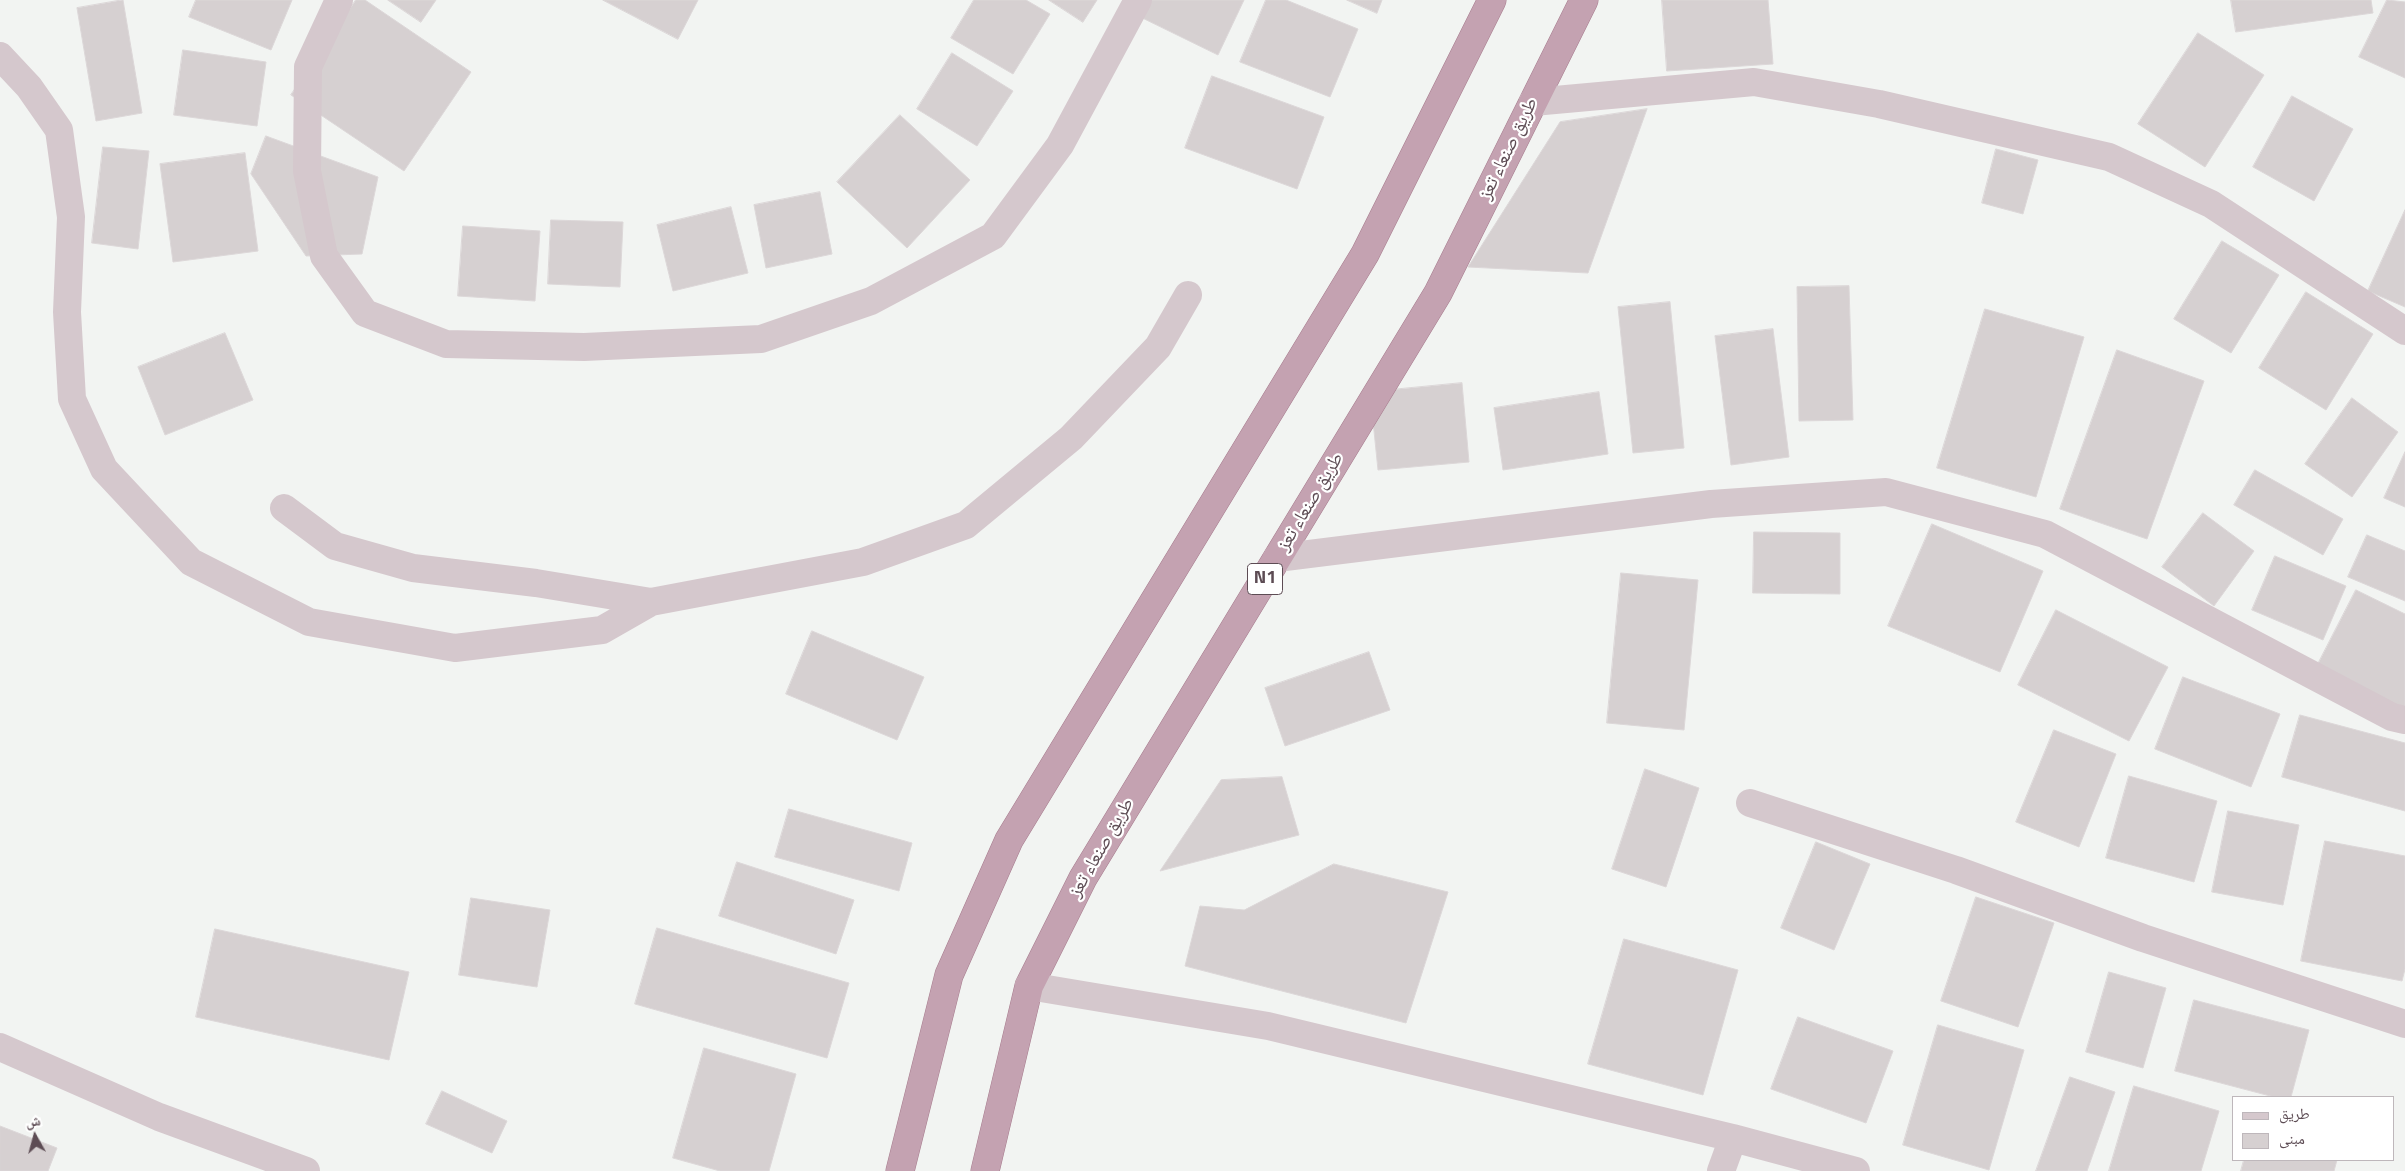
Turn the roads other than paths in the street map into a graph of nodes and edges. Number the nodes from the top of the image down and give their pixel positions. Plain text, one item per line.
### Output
1 (339, 0) edge
2 (1138, 0) edge
3 (1492, 0) edge
4 (1584, 0) edge
5 (0, 56) edge
6 (1533, 102) junction
7 (1188, 295) dead end
8 (2405, 331) edge
9 (284, 508) dead end
10 (1277, 558) junction
11 (651, 602) junction
12 (2405, 720) edge
13 (1750, 802) dead end
14 (1029, 986) junction
15 (2405, 1024) edge
16 (0, 1046) edge
17 (1733, 1138) junction
18 (306, 1171) edge
19 (900, 1171) edge
20 (985, 1171) edge
21 (1721, 1171) edge
22 (1856, 1171) edge

1 - 2 street
3 - 19 highway
4 - 6 highway, طريق صنعاء تعز / N1
5 - 11 street
6 - 8 street
6 - 10 highway, طريق صنعاء تعز / N1
7 - 11 street
9 - 11 street
10 - 12 street
10 - 14 highway, طريق صنعاء تعز / N1
13 - 15 street
14 - 17 street
14 - 20 highway, طريق صنعاء تعز / N1
16 - 18 street
17 - 21 street
17 - 22 street

